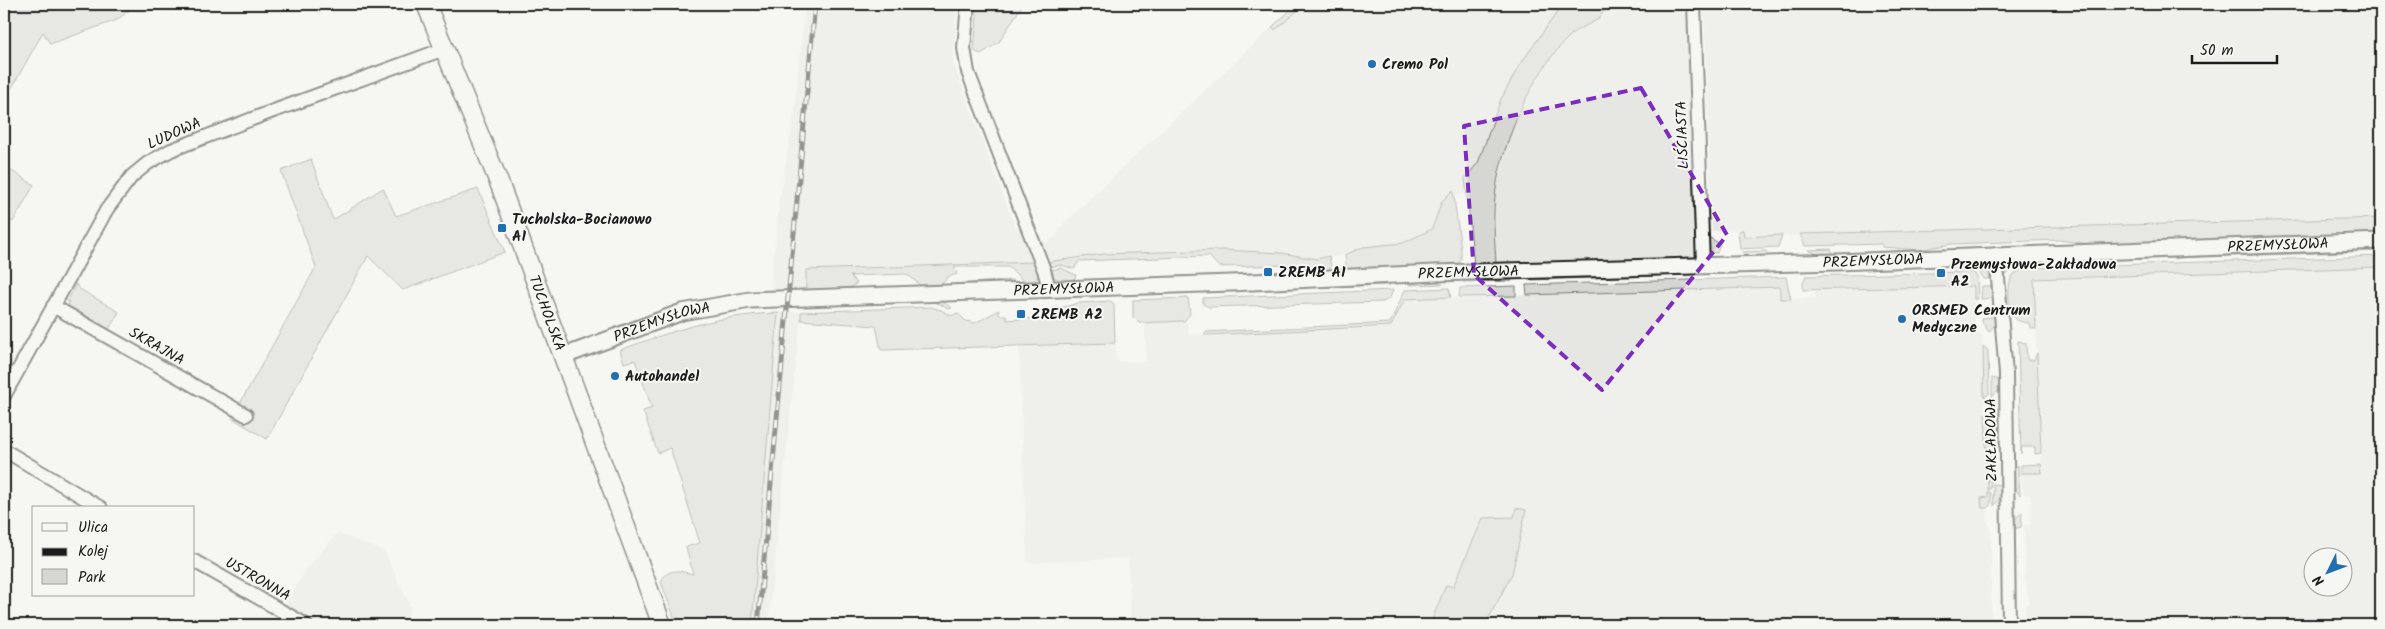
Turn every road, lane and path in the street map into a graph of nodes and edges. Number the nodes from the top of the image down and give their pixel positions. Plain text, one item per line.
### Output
1 (426, 4) edge
2 (968, 4) edge
3 (1694, 4) edge
4 (444, 49) junction
5 (2381, 241) edge
6 (1996, 254) junction
7 (1703, 265) junction
8 (1049, 288) junction
9 (53, 306) junction
10 (564, 356) junction
11 (4, 396) edge
12 (246, 415) dead end
13 (4, 450) edge
14 (98, 506) edge
15 (195, 562) edge
16 (306, 625) edge
17 (662, 625) edge
18 (2008, 625) edge

1 - 4 main road, TUCHOLSKA
2 - 8 street
3 - 7 street, LIŚCIASTA
4 - 9 street, LUDOWA
4 - 10 main road, TUCHOLSKA
5 - 6 street, PRZEMYSŁOWA
6 - 7 street, PRZEMYSŁOWA
6 - 18 street, ZAKŁADOWA
7 - 8 street, PRZEMYSŁOWA
8 - 10 street, PRZEMYSŁOWA
9 - 11 street, LUDOWA
9 - 12 street, SKRAJNA
10 - 17 main road, TUCHOLSKA
13 - 14 street
15 - 16 street, USTRONNA

